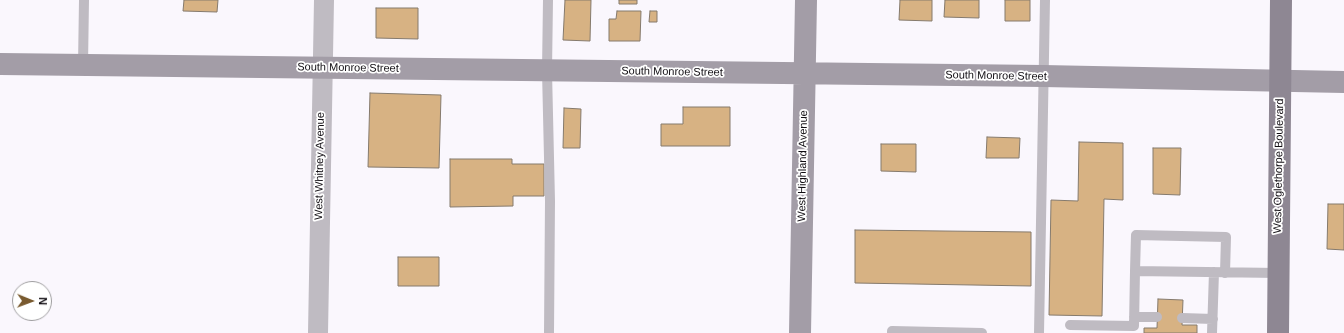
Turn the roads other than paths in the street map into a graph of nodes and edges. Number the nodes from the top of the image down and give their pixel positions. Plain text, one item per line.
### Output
1 (84, 0) edge
2 (324, 0) edge
3 (548, 0) edge
4 (806, 0) edge
5 (1045, 0) edge
6 (1281, 0) edge
7 (0, 64) edge
8 (83, 65) junction
9 (322, 68) junction
10 (547, 71) junction
11 (804, 74) junction
12 (1043, 76) junction
13 (1280, 81) junction
14 (1344, 82) edge
15 (1135, 271) junction
16 (1214, 272) junction
17 (1225, 273) junction
18 (1278, 273) junction
19 (1134, 317) junction
20 (1157, 317) dead end
21 (1182, 318) dead end
22 (1213, 319) junction
23 (1070, 325) dead end
24 (318, 333) edge
25 (549, 333) edge
26 (800, 333) edge
27 (892, 333) edge
28 (982, 333) edge
29 (1040, 333) edge
30 (1212, 333) edge
31 (1278, 333) edge

1 - 8 lane
2 - 9 street, West Whitney Avenue
3 - 10 lane
4 - 11 main road, West Highland Avenue
5 - 12 lane
6 - 13 main road, West Oglethorpe Boulevard
7 - 8 main road, South Monroe Street
8 - 9 main road, South Monroe Street
9 - 10 main road, South Monroe Street
9 - 24 street, West Whitney Avenue
10 - 11 main road, South Monroe Street
10 - 25 lane
11 - 12 main road, South Monroe Street
11 - 26 main road, West Highland Avenue
12 - 13 main road, South Monroe Street
12 - 29 lane
13 - 14 main road, South Monroe Street
13 - 18 main road, West Oglethorpe Boulevard
15 - 16 lane
15 - 17 lane
15 - 19 lane
16 - 17 lane
16 - 22 lane
17 - 18 lane
18 - 31 main road, West Oglethorpe Boulevard
19 - 20 lane
19 - 23 lane
21 - 22 lane
22 - 30 lane
27 - 28 lane

